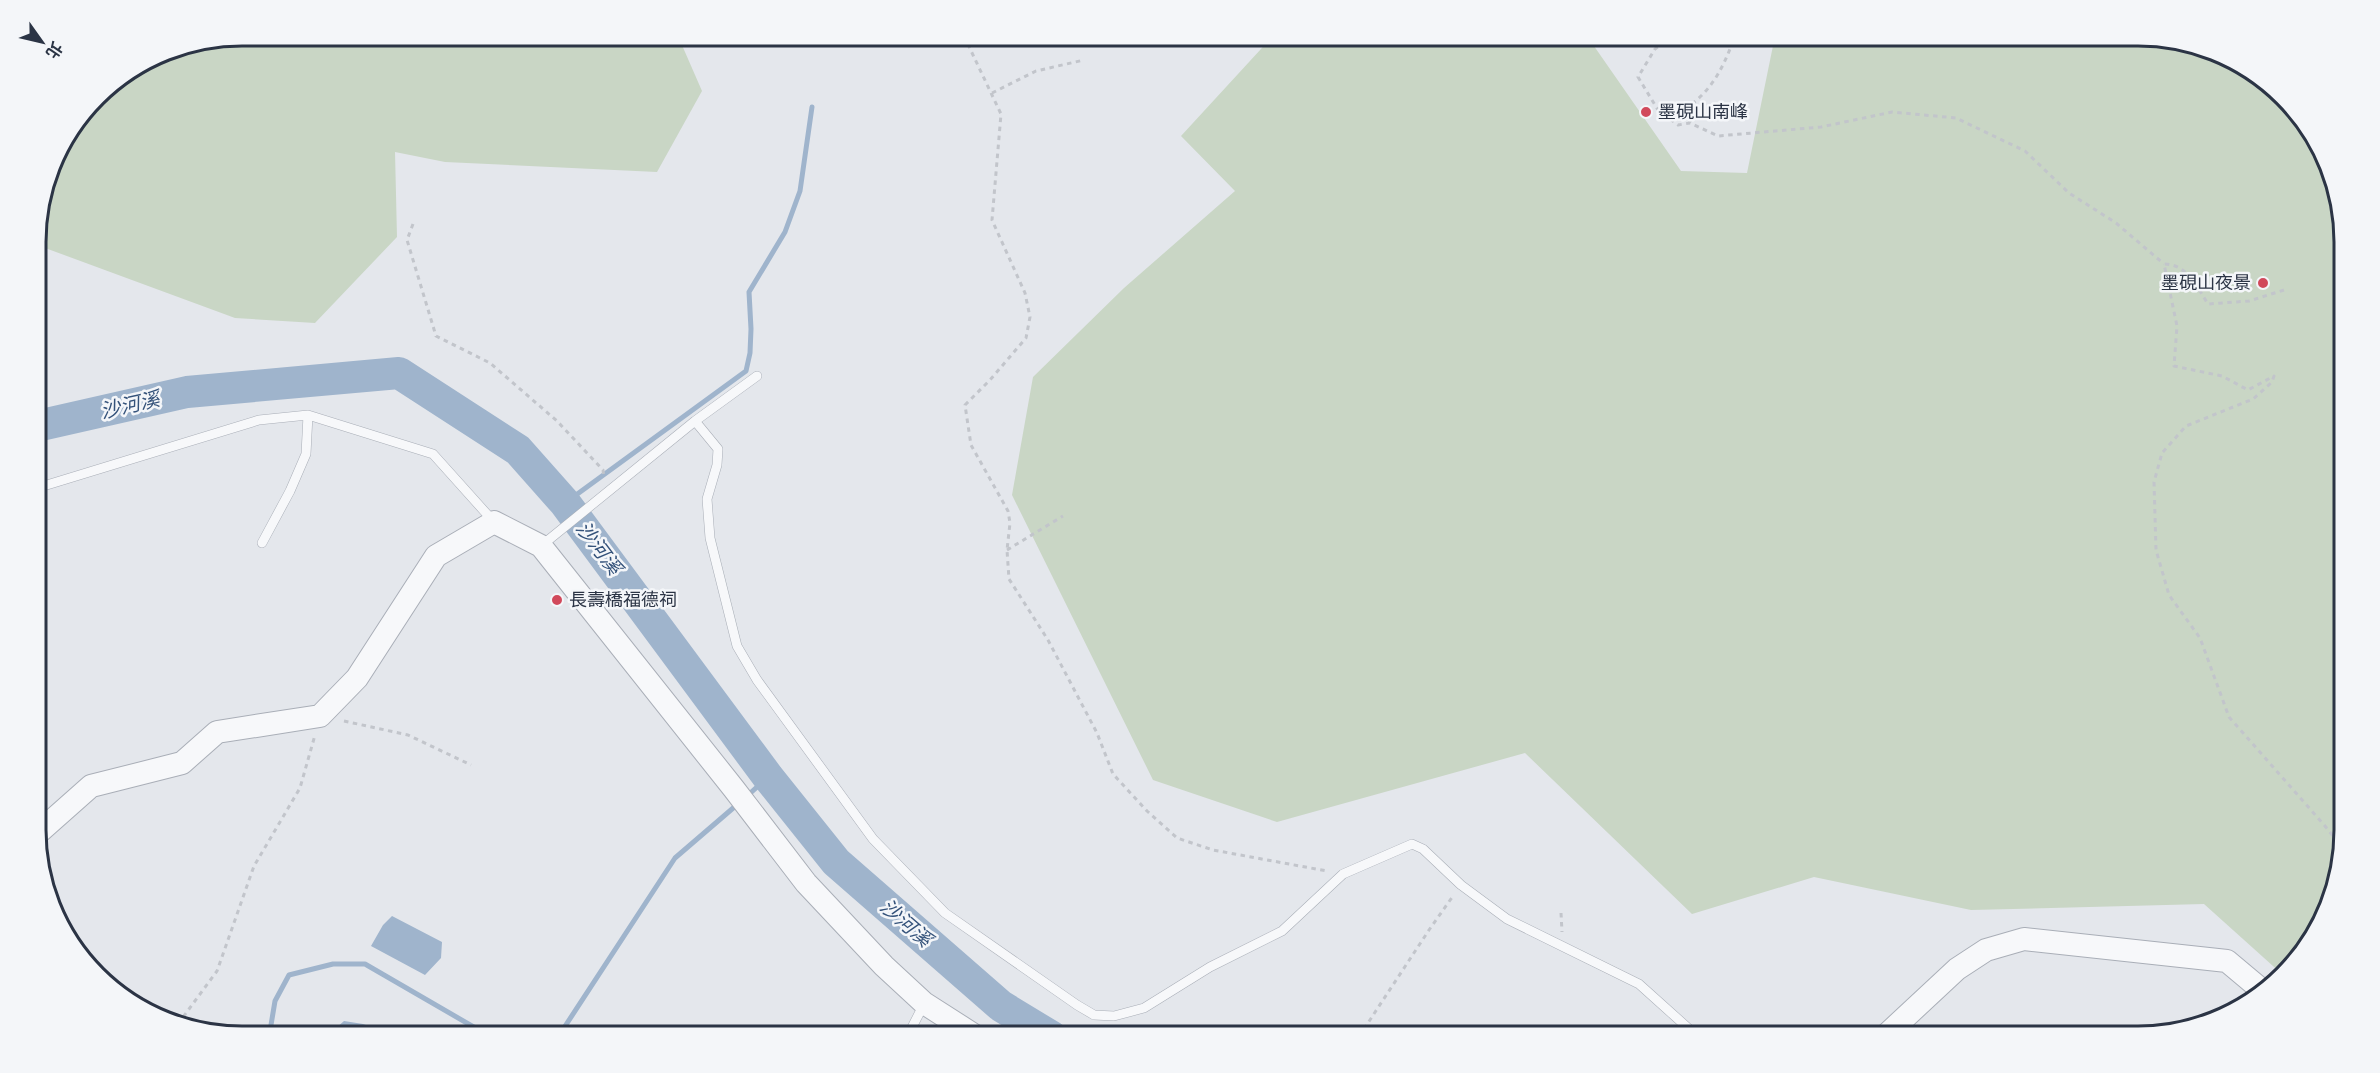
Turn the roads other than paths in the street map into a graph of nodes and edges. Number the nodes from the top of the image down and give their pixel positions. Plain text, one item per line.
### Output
1 (757, 376) dead end
2 (308, 415) junction
3 (695, 421) junction
4 (47, 485) edge
5 (494, 522) junction
6 (262, 543) dead end
7 (541, 546) junction
8 (46, 826) edge
9 (2257, 986) edge
10 (924, 1003) junction
11 (1686, 1026) edge
12 (1896, 1026) edge
13 (912, 1027) edge
14 (961, 1027) edge

1 - 3 lane
2 - 4 lane
2 - 5 lane
2 - 6 lane
3 - 7 lane
3 - 11 lane
5 - 7 street
5 - 8 street
7 - 10 street
9 - 12 street
10 - 13 lane
10 - 14 street

